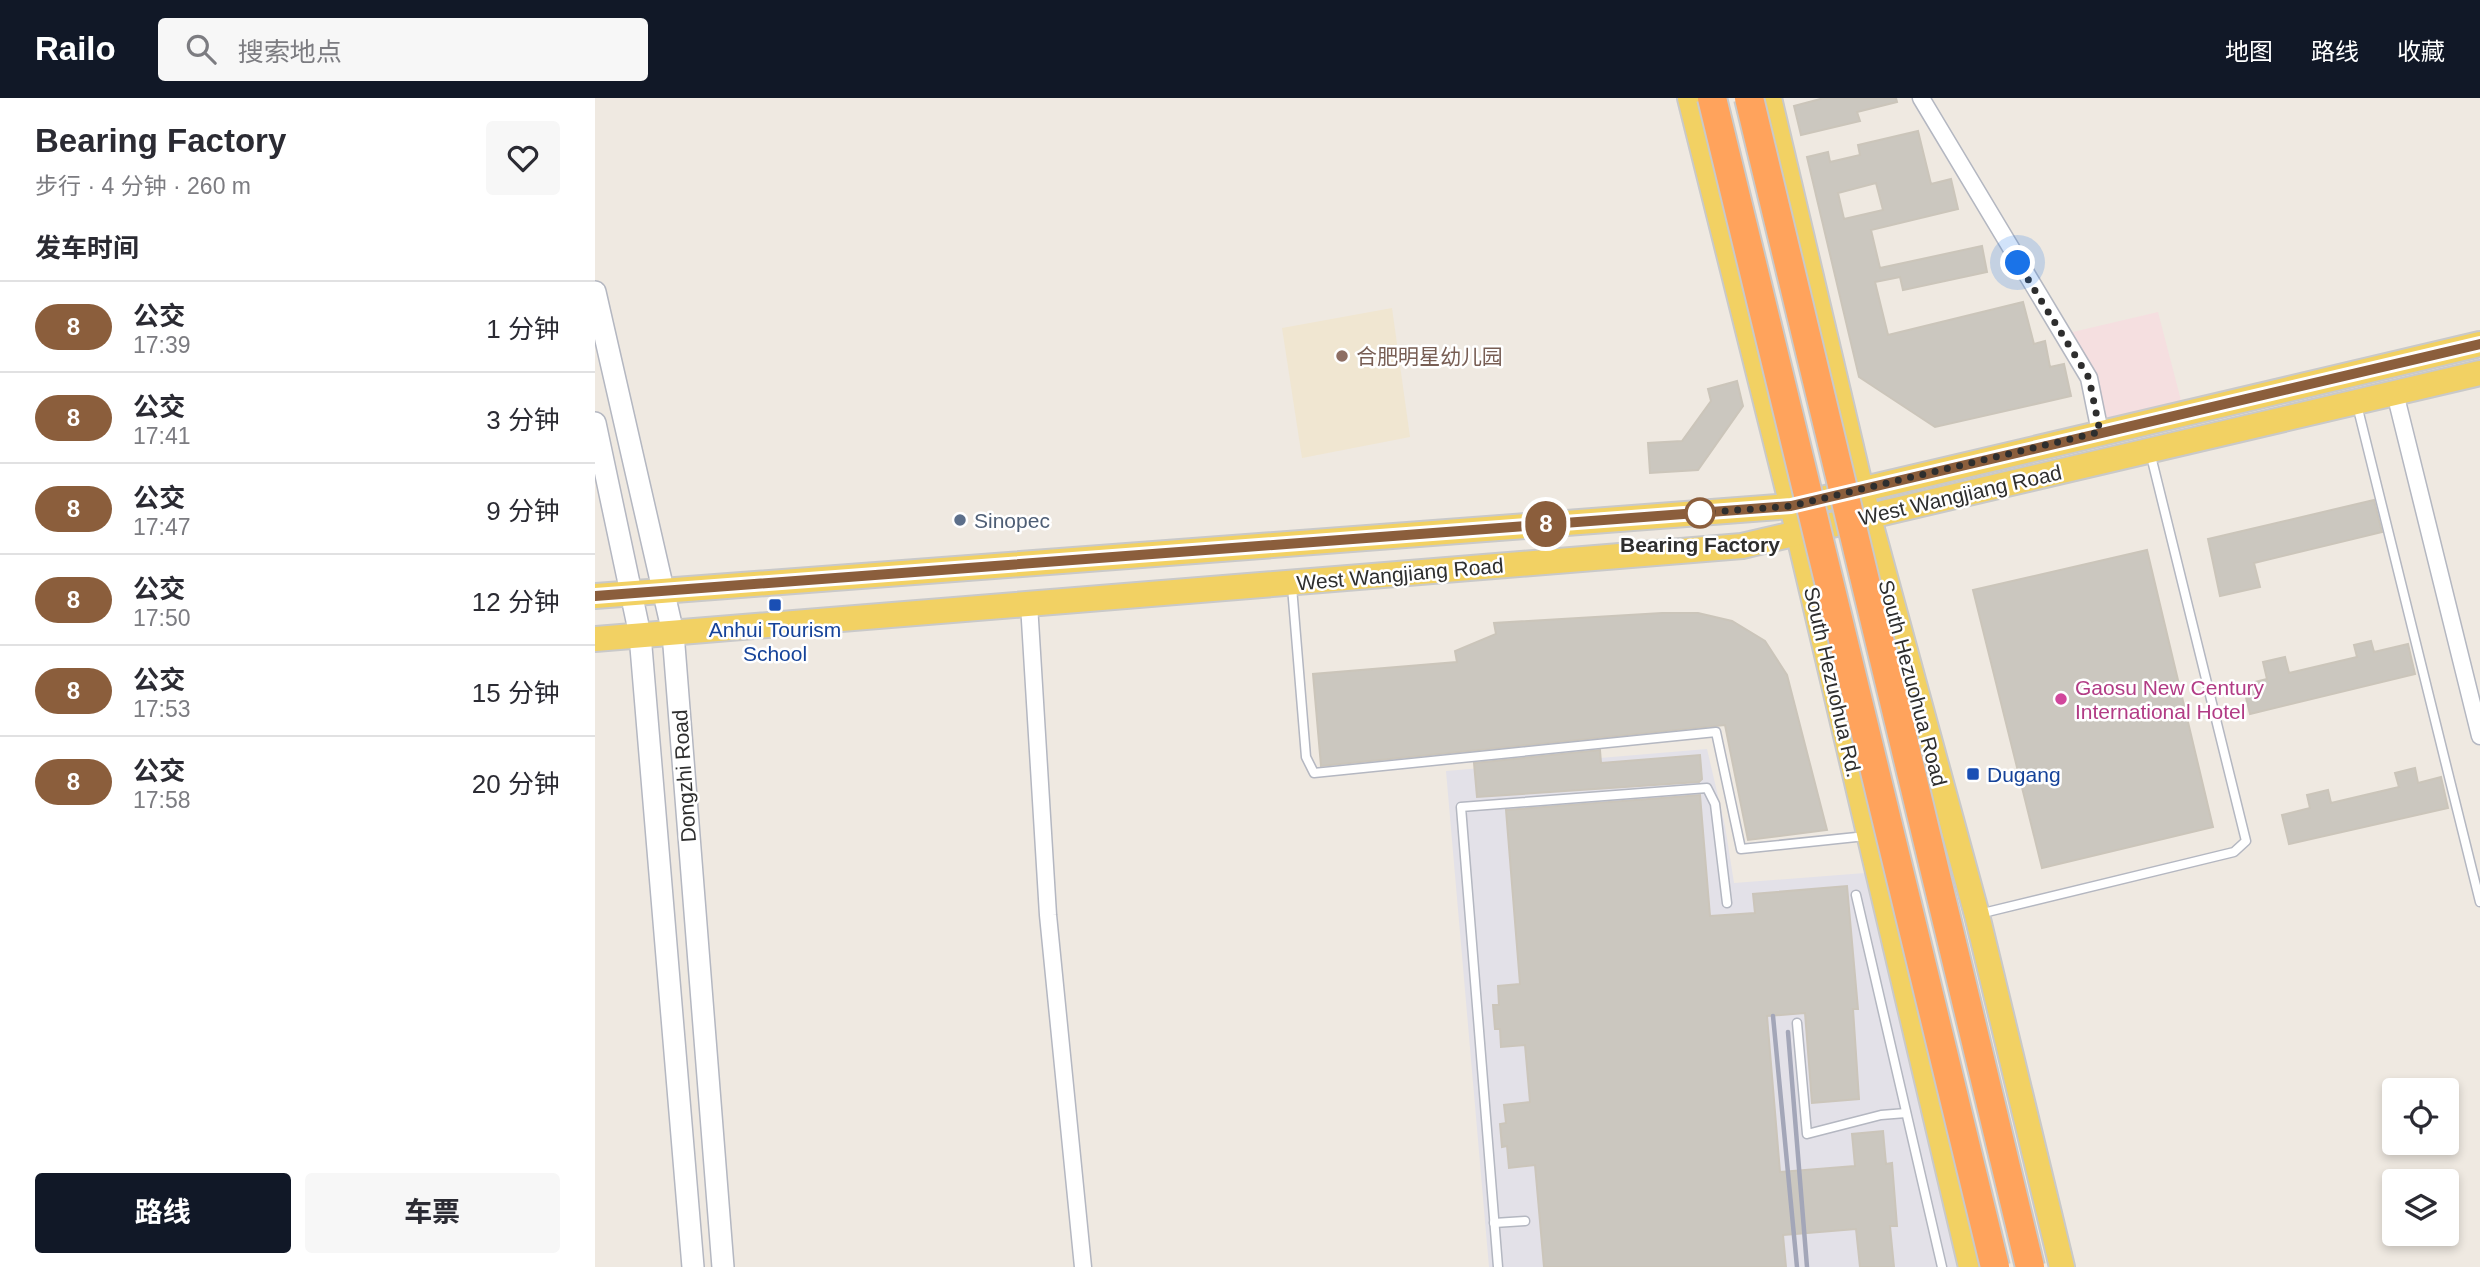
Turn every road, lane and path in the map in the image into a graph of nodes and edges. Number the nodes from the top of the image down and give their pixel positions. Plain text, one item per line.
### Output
1 (1690, 98) edge
2 (1712, 98) edge
3 (1749, 98) edge
4 (1769, 98) edge
5 (1920, 98) edge
6 (595, 292) edge
7 (2480, 344) edge
8 (2480, 373) edge
9 (2395, 393) junction
10 (2356, 402) junction
11 (595, 423) edge
12 (2100, 432) junction
13 (2146, 436) junction
14 (1861, 489) junction
15 (1791, 506) junction
16 (1868, 517) junction
17 (1798, 533) junction
18 (1292, 582) junction
19 (665, 590) junction
20 (632, 592) junction
21 (595, 596) edge
22 (1029, 604) junction
23 (673, 633) junction
24 (640, 635) junction
25 (595, 639) edge
26 (2480, 736) edge
27 (1869, 835) junction
28 (1856, 895) dead end
29 (1727, 902) dead end
30 (2480, 902) edge
31 (1977, 915) junction
32 (1797, 1023) dead end
33 (1906, 1113) junction
34 (1525, 1221) dead end
35 (1494, 1223) junction
36 (693, 1267) edge
37 (723, 1267) edge
38 (1083, 1267) edge
39 (1498, 1267) edge
40 (1942, 1267) edge
41 (1971, 1267) edge
42 (1995, 1267) edge
43 (2030, 1267) edge
44 (2062, 1267) edge

1 - 15 main road, South Hezuohua Rd.
2 - 42 highway, bridge
3 - 43 highway, South Hezuohua Road, bridge
4 - 14 main road, South Hezuohua Road
5 - 12 street
6 - 19 street, Dongzhi Road
7 - 13 main road, West Wangjiang Road
8 - 9 main road, West Wangjiang Road
9 - 10 main road, West Wangjiang Road
9 - 26 street
10 - 13 main road, West Wangjiang Road
10 - 30 lane
11 - 20 street, Dongzhi Road
12 - 13 main road, West Wangjiang Road
12 - 14 main road, West Wangjiang Road
13 - 16 main road, West Wangjiang Road
13 - 31 lane
14 - 15 main road, West Wangjiang Road
14 - 16 main road, South Hezuohua Road
15 - 17 main road, South Hezuohua Rd.
15 - 19 main road, West Wangjiang Road
16 - 17 main road, West Wangjiang Road
16 - 31 main road, South Hezuohua Road
17 - 18 main road, West Wangjiang Road
17 - 27 main road, South Hezuohua Rd.
18 - 22 main road, West Wangjiang Road
18 - 27 lane
19 - 20 main road, West Wangjiang Road
19 - 23 street, Dongzhi Road
20 - 21 main road, West Wangjiang Road
20 - 24 street, Dongzhi Road
22 - 23 main road, West Wangjiang Road
22 - 38 street
23 - 24 main road, West Wangjiang Road
23 - 37 street, Dongzhi Road
24 - 25 main road, West Wangjiang Road
24 - 36 street, Dongzhi Road
27 - 41 main road, South Hezuohua Rd.
28 - 33 lane
29 - 35 lane
31 - 44 main road, South Hezuohua Road
32 - 33 lane
33 - 40 lane
34 - 35 lane
35 - 39 lane

